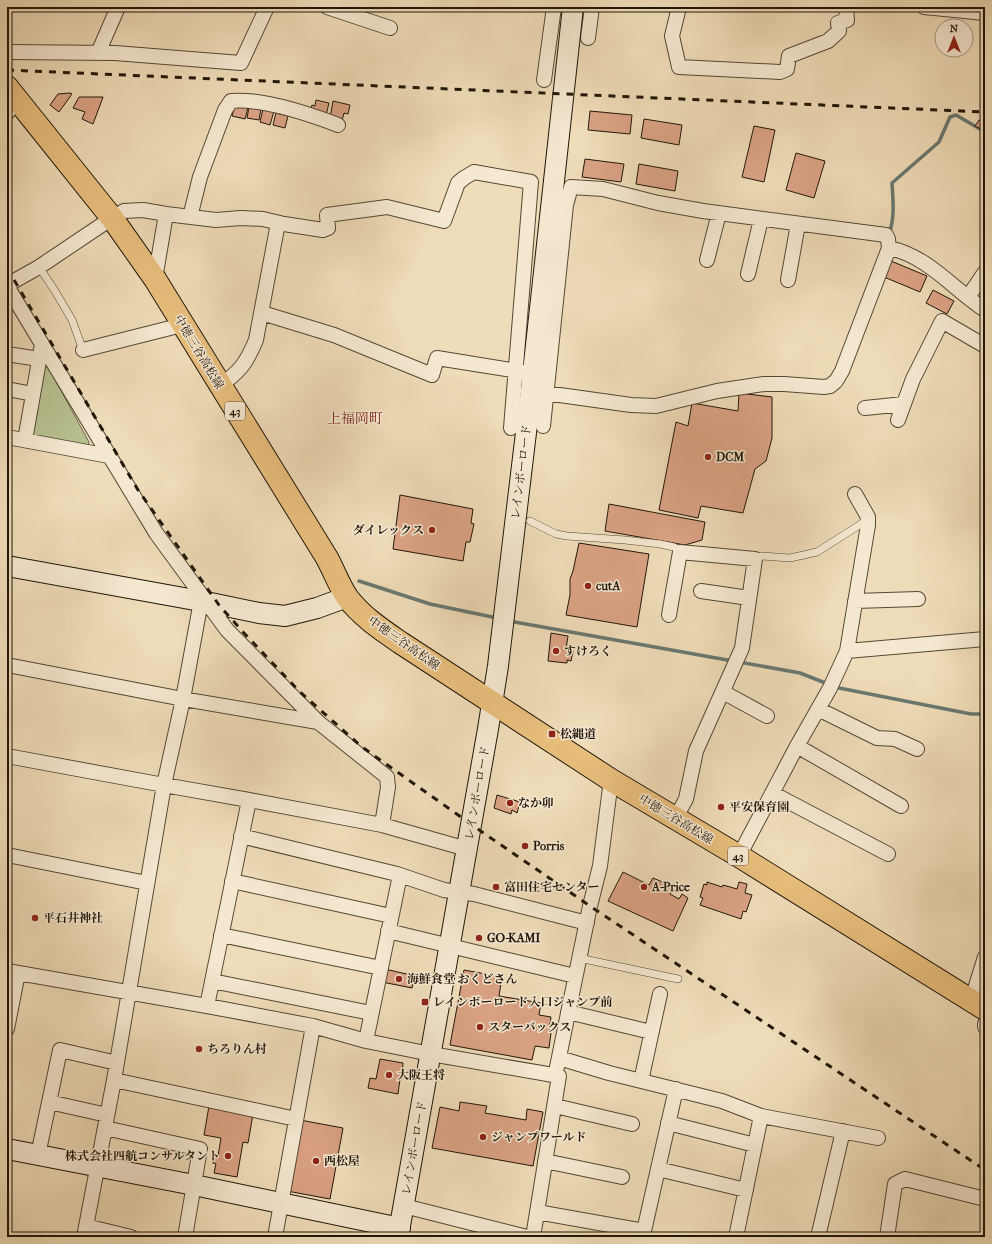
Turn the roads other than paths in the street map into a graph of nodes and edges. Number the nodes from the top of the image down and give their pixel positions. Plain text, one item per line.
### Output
1 (118, 7) edge
2 (267, 7) edge
3 (328, 7) edge
4 (554, 7) edge
5 (573, 7) edge
6 (592, 7) edge
7 (679, 7) edge
8 (846, 7) edge
9 (924, 7) edge
10 (985, 14) edge
11 (390, 28) dead end
12 (588, 38) dead end
13 (7, 52) edge
14 (98, 52) junction
15 (544, 80) dead end
16 (10, 100) edge
17 (338, 125) dead end
18 (719, 213) junction
19 (166, 214) junction
20 (190, 217) junction
21 (112, 218) junction
22 (761, 219) junction
23 (278, 222) junction
24 (798, 224) junction
25 (889, 248) junction
26 (707, 260) dead end
27 (39, 267) junction
28 (985, 272) edge
29 (748, 274) dead end
30 (155, 279) junction
31 (788, 280) dead end
32 (7, 286) edge
33 (968, 297) junction
34 (985, 310) edge
35 (262, 313) junction
36 (182, 325) junction
37 (42, 344) junction
38 (985, 346) edge
39 (83, 350) joint
40 (7, 354) edge
41 (39, 360) junction
42 (531, 382) junction
43 (220, 386) junction
44 (7, 388) edge
45 (33, 394) junction
46 (904, 404) junction
47 (865, 408) dead end
48 (898, 420) dead end
49 (543, 426) dead end
50 (510, 428) dead end
51 (7, 437) edge
52 (25, 440) junction
53 (109, 456) junction
54 (855, 494) dead end
55 (868, 517) junction
56 (530, 522) dead end
57 (680, 552) junction
58 (755, 559) junction
59 (7, 566) edge
60 (701, 591) dead end
61 (347, 597) junction
62 (750, 598) junction
63 (918, 599) dead end
64 (203, 601) junction
65 (855, 601) junction
66 (669, 615) dead end
67 (985, 639) edge
68 (846, 651) junction
69 (7, 665) edge
70 (723, 692) junction
71 (183, 699) junction
72 (492, 703) junction
73 (818, 708) junction
74 (767, 716) dead end
75 (318, 722) junction
76 (797, 746) junction
77 (917, 749) dead end
78 (7, 756) edge
79 (610, 780) junction
80 (164, 785) junction
81 (772, 793) junction
82 (249, 800) junction
83 (901, 806) dead end
84 (675, 819) junction
85 (382, 825) junction
86 (241, 836) junction
87 (467, 849) junction
88 (888, 854) dead end
89 (7, 855) edge
90 (739, 856) junction
91 (400, 875) junction
92 (232, 881) junction
93 (147, 883) junction
94 (459, 892) junction
95 (391, 916) junction
96 (586, 923) junction
97 (388, 931) junction
98 (221, 935) junction
99 (450, 946) junction
100 (985, 957) edge
101 (579, 958) junction
102 (381, 968) junction
103 (12, 972) edge
104 (575, 976) junction
105 (678, 979) dead end
106 (212, 981) junction
107 (128, 993) junction
108 (660, 994) dead end
109 (977, 1004) edge
110 (206, 1006) junction
111 (568, 1012) junction
112 (371, 1013) junction
113 (985, 1024) edge
114 (313, 1026) junction
115 (985, 1027) edge
116 (7, 1029) edge
117 (651, 1032) junction
118 (366, 1041) junction
119 (430, 1054) junction
120 (559, 1058) junction
121 (117, 1063) junction
122 (556, 1075) junction
123 (114, 1080) junction
124 (641, 1081) junction
125 (676, 1090) junction
126 (49, 1102) junction
127 (554, 1106) junction
128 (762, 1116) junction
129 (296, 1119) junction
130 (106, 1121) junction
131 (668, 1123) junction
132 (632, 1124) dead end
133 (843, 1131) junction
134 (878, 1138) dead end
135 (756, 1145) junction
136 (7, 1149) edge
137 (38, 1155) junction
138 (545, 1161) junction
139 (97, 1167) junction
140 (658, 1168) junction
141 (622, 1177) dead end
142 (194, 1185) junction
143 (746, 1190) junction
144 (985, 1199) edge
145 (281, 1203) junction
146 (404, 1206) junction
147 (537, 1212) junction
148 (85, 1232) edge
149 (399, 1232) edge
150 (131, 1237) edge
151 (185, 1237) edge
152 (275, 1237) edge
153 (528, 1237) edge
154 (533, 1237) edge
155 (736, 1237) edge
156 (818, 1237) edge
157 (887, 1237) edge

1 - 14 street
2 - 14 street
3 - 11 street
4 - 15 street
5 - 42 street, レインボーロード
6 - 12 street
7 - 8 street
9 - 10 street
13 - 14 street
16 - 21 main road, 中徳三谷高松線 / 43
17 - 20 street
18 - 22 street
18 - 26 street
18 - 42 street
19 - 20 street
19 - 21 street
19 - 30 street
20 - 23 street
21 - 27 street
21 - 30 main road, 中徳三谷高松線 / 43
22 - 24 street
22 - 29 street
23 - 35 street
23 - 42 street
24 - 25 street
24 - 31 street
25 - 33 street
25 - 42 street
27 - 32 street
27 - 39 lane
28 - 33 street
30 - 36 main road, 中徳三谷高松線 / 43
32 - 37 street
33 - 34 street
35 - 42 street
35 - 43 street
36 - 39 street
36 - 43 main road, 中徳三谷高松線 / 43
37 - 41 street
37 - 53 street
38 - 46 street
40 - 41 street
41 - 45 street
42 - 49 street
42 - 50 street
42 - 72 street, レインボーロード
43 - 61 main road, 中徳三谷高松線 / 43
44 - 45 street
45 - 52 street
46 - 47 street
46 - 48 street
51 - 52 street
52 - 53 street
53 - 64 street
54 - 55 street
55 - 58 lane
55 - 65 street
56 - 57 lane
57 - 58 street
57 - 66 street
58 - 62 street
59 - 64 street
60 - 62 street
61 - 64 street
61 - 72 main road, 中徳三谷高松線 / 43
62 - 70 street
63 - 65 street
64 - 71 street
64 - 75 street
65 - 68 street
67 - 68 street
68 - 73 street
69 - 71 street
70 - 74 street
70 - 84 street
71 - 75 street
71 - 80 street
72 - 79 main road, 中徳三谷高松線 / 43
72 - 87 street, レインボーロード
73 - 76 street
73 - 77 street
75 - 85 street
76 - 81 street
76 - 83 street
78 - 80 street
79 - 84 main road, 中徳三谷高松線 / 43
79 - 96 street
80 - 82 street
80 - 93 street
81 - 88 street
81 - 90 street
82 - 85 street
82 - 86 street
84 - 90 main road, 中徳三谷高松線 / 43
85 - 87 street
86 - 91 street
86 - 92 street
87 - 94 street, レインボーロード
89 - 93 street
90 - 109 main road, 中徳三谷高松線 / 43
91 - 94 street
91 - 95 street
92 - 95 street
92 - 98 street
93 - 107 street
94 - 96 street
94 - 99 street, レインボーロード
95 - 97 street
96 - 101 street
97 - 99 street
97 - 102 street
98 - 102 street
98 - 106 street
99 - 104 street
99 - 119 street, レインボーロード
100 - 109 street
101 - 104 street
101 - 105 lane
102 - 112 street
103 - 107 street
103 - 116 street
104 - 111 street
106 - 110 street
106 - 112 street
107 - 110 street
107 - 121 street
108 - 117 street
110 - 114 street
111 - 117 street
111 - 120 street
112 - 118 street
113 - 115 street
114 - 118 street
114 - 129 street
117 - 124 street
118 - 119 street
119 - 122 street
119 - 146 street, レインボーロード
120 - 122 street
120 - 124 street
121 - 123 street
121 - 126 street
122 - 127 street
123 - 129 street
123 - 130 street
124 - 125 street
125 - 128 street
125 - 131 street
126 - 130 street
126 - 137 street
127 - 132 street
127 - 138 street
128 - 133 street
128 - 135 street
129 - 145 street
130 - 139 street
130 - 142 street
131 - 135 street
131 - 140 street
133 - 134 street
133 - 156 street
135 - 143 street
136 - 137 street
137 - 139 street
138 - 141 street
138 - 147 street
139 - 142 street
139 - 148 street
140 - 143 street
140 - 147 street
142 - 145 street
142 - 151 street
143 - 155 street
144 - 157 street
145 - 149 street
145 - 152 street
146 - 149 street, レインボーロード
146 - 153 street
147 - 154 street
148 - 150 street

